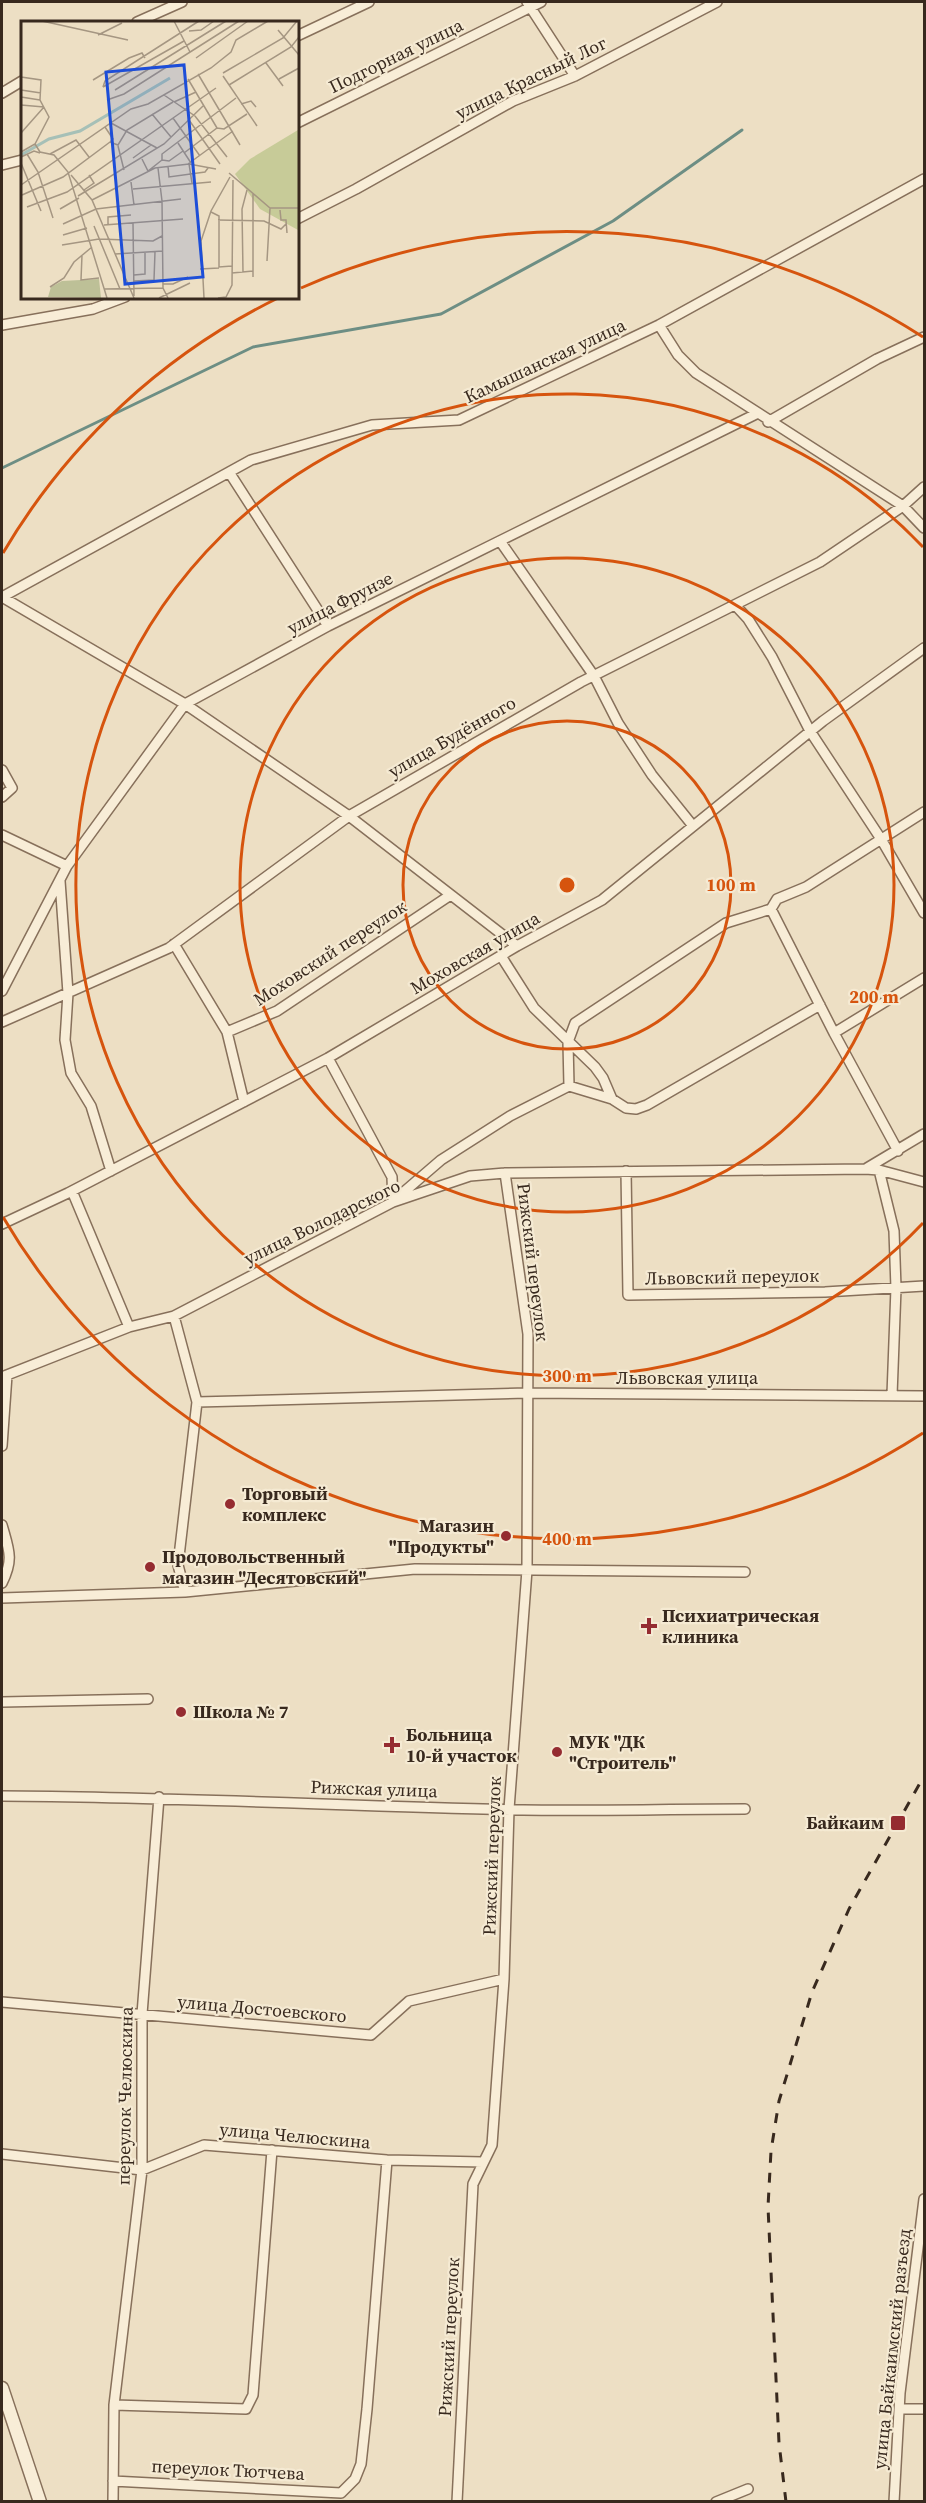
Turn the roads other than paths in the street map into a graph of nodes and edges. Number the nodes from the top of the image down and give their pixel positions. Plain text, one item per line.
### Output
1 (182, 2) edge
2 (369, 2) edge
3 (541, 2) edge
4 (717, 2) edge
5 (529, 4) edge
6 (139, 21) edge
7 (298, 36) edge
8 (575, 76) junction
9 (21, 82) edge
10 (2, 93) edge
11 (298, 122) edge
12 (21, 160) edge
13 (2, 165) edge
14 (924, 179) edge
15 (298, 218) edge
16 (122, 298) edge
17 (2, 325) edge
18 (659, 325) junction
19 (924, 338) edge
20 (756, 414) junction
21 (768, 422) junction
22 (229, 472) junction
23 (924, 487) edge
24 (903, 506) junction
25 (924, 528) edge
26 (500, 541) junction
27 (2, 597) edge
28 (735, 605) junction
29 (328, 626) junction
30 (923, 651) edge
31 (594, 676) junction
32 (185, 704) junction
33 (810, 731) junction
34 (2, 770) edge
35 (2, 797) edge
36 (924, 812) edge
37 (349, 816) junction
38 (693, 826) junction
39 (2, 835) edge
40 (881, 839) junction
41 (67, 866) junction
42 (60, 881) junction
43 (449, 896) junction
44 (771, 909) junction
45 (924, 913) edge
46 (174, 944) junction
47 (517, 946) junction
48 (501, 956) junction
49 (924, 978) edge
50 (2, 991) edge
51 (68, 993) junction
52 (820, 1005) junction
53 (2, 1022) edge
54 (227, 1032) junction
55 (834, 1033) junction
56 (568, 1042) junction
57 (328, 1058) junction
58 (569, 1086) junction
59 (612, 1099) junction
60 (244, 1102) junction
61 (924, 1134) edge
62 (898, 1151) junction
63 (865, 1169) junction
64 (879, 1170) junction
65 (111, 1171) junction
66 (626, 1171) junction
67 (506, 1173) junction
68 (924, 1182) edge
69 (72, 1191) junction
70 (393, 1202) junction
71 (2, 1224) edge
72 (924, 1286) edge
73 (896, 1288) junction
74 (174, 1316) junction
75 (129, 1327) junction
76 (4, 1376) edge
77 (527, 1393) junction
78 (892, 1395) junction
79 (924, 1396) edge
80 (197, 1402) junction
81 (2, 1446) edge
82 (2, 1525) edge
83 (527, 1570) junction
84 (745, 1572) dead end
85 (2, 1583) edge
86 (185, 1592) junction
87 (2, 1598) edge
88 (148, 1699) dead end
89 (2, 1702) edge
90 (2, 1796) edge
91 (159, 1797) junction
92 (509, 1809) junction
93 (745, 1809) dead end
94 (504, 1979) junction
95 (2, 2002) edge
96 (142, 2014) junction
97 (272, 2150) junction
98 (2, 2154) edge
99 (387, 2160) junction
100 (483, 2162) junction
101 (142, 2170) junction
102 (924, 2199) edge
103 (2, 2388) edge
104 (114, 2405) junction
105 (899, 2409) junction
106 (924, 2409) edge
107 (113, 2481) junction
108 (748, 2489) dead end
109 (40, 2502) edge
110 (113, 2502) edge
111 (457, 2502) edge
112 (716, 2502) edge
113 (894, 2502) edge

1 - 6 street
2 - 7 street
3 - 5 street, Подгорная улица
4 - 8 street, улица Красный Лог
5 - 8 street
5 - 11 street, Подгорная улица
8 - 15 street, улица Красный Лог
9 - 10 street
12 - 13 street
14 - 18 street, Камышанская улица
16 - 17 street
18 - 20 street
18 - 22 street, Камышанская улица
19 - 21 street
20 - 21 street
20 - 26 street, улица Фрунзе
21 - 24 street
22 - 27 street, Камышанская улица
22 - 29 street
23 - 24 street, улица Будённого
24 - 25 street
24 - 28 street, улица Будённого
26 - 29 street, улица Фрунзе
26 - 31 street
27 - 32 street
28 - 31 street, улица Будённого
28 - 33 street
29 - 32 street, улица Фрунзе
30 - 33 street, Моховская улица
31 - 37 street, улица Будённого
31 - 38 street
32 - 37 street
32 - 41 street, улица Фрунзе
33 - 38 street, Моховская улица
33 - 40 street
34 - 35 street
36 - 40 street
37 - 43 street
37 - 46 street, улица Будённого
38 - 47 street, Моховская улица
39 - 41 street
40 - 44 street
40 - 45 street
41 - 42 street, улица Фрунзе
42 - 50 street, улица Фрунзе
42 - 51 street
43 - 47 street
43 - 54 street, Моховский переулок
44 - 52 street
44 - 56 street
46 - 51 street, улица Будённого
46 - 54 street
47 - 48 street, Моховская улица
48 - 56 street
48 - 57 street, Моховская улица
49 - 55 street
51 - 53 street, улица Будённого
51 - 65 street
52 - 55 street
52 - 59 street
54 - 60 street
55 - 62 street
56 - 58 street
56 - 59 street
57 - 60 street, Моховская улица
57 - 70 street
58 - 59 street
58 - 70 street
60 - 65 street, Моховская улица
61 - 62 street
62 - 63 street
63 - 64 street, улица Володарского
63 - 66 street, улица Володарского
64 - 68 street, улица Володарского
64 - 73 street
65 - 69 street, Моховская улица
66 - 67 street, улица Володарского
66 - 73 street, Львовский переулок
67 - 70 street, улица Володарского
67 - 77 street, Рижский переулок
69 - 71 street, Моховская улица
69 - 75 street
70 - 74 street, улица Володарского
72 - 73 street, Львовский переулок
73 - 78 street
74 - 75 street, улица Володарского
74 - 80 street
75 - 76 street, улица Володарского
76 - 81 street
77 - 78 street, Львовская улица
77 - 80 street, Львовская улица
77 - 83 street, Рижский переулок
78 - 79 street, Львовская улица
80 - 86 street
82 - 85 street
83 - 84 street
83 - 86 street
83 - 92 street, Рижский переулок
86 - 87 street
88 - 89 street
90 - 91 street, Рижская улица
91 - 92 street, Рижская улица
91 - 96 street, переулок Челюскина
92 - 93 street, Рижская улица
92 - 94 street, Рижский переулок
94 - 96 street, улица Достоевского
94 - 100 street, Рижский переулок
95 - 96 street, улица Достоевского
96 - 101 street, переулок Челюскина
97 - 99 street, улица Челюскина
97 - 101 street, улица Челюскина
97 - 104 street
98 - 101 street, улица Челюскина
99 - 100 street, улица Челюскина
99 - 107 street, переулок Тютчева
100 - 111 street, Рижский переулок
101 - 104 street, переулок Челюскина
102 - 105 street, улица Байкаимский разъезд
103 - 109 street
104 - 107 street, переулок Челюскина
105 - 106 street
105 - 113 street, улица Байкаимский разъезд
107 - 110 street, переулок Челюскина
108 - 112 street

